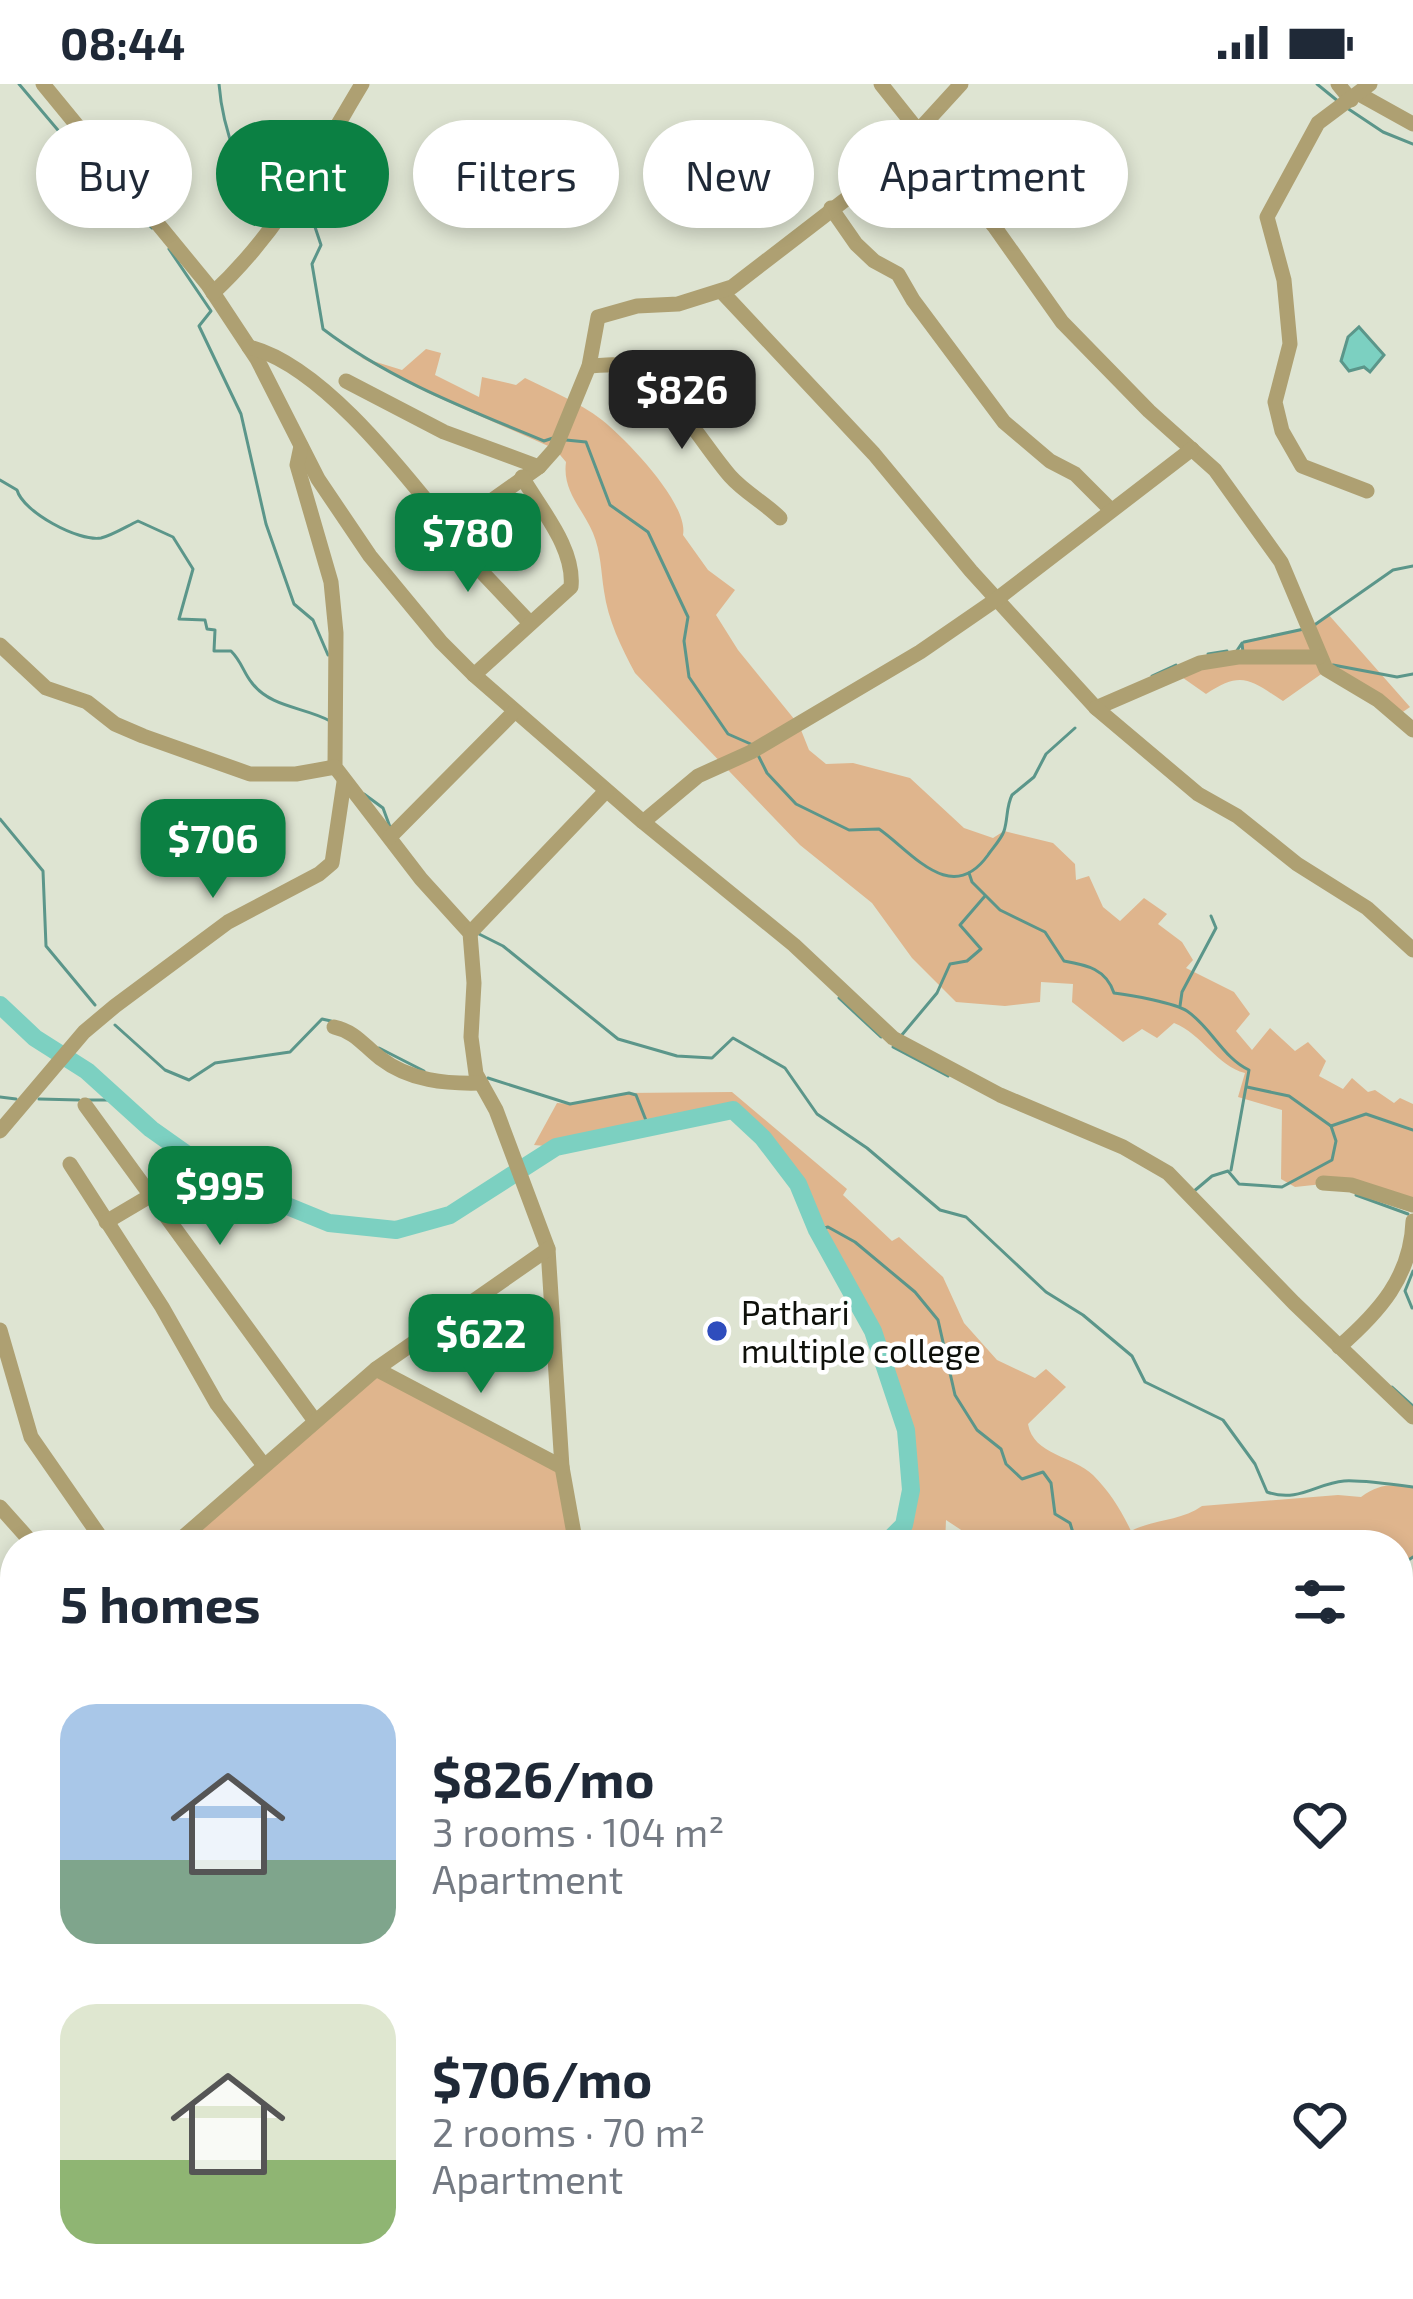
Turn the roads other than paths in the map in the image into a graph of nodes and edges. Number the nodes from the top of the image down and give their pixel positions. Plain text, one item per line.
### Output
1 (43, 84) edge
2 (362, 84) edge
3 (881, 84) edge
4 (961, 84) edge
5 (1338, 84) edge
6 (1360, 93) edge
7 (909, 120) edge
8 (933, 120) edge
9 (1413, 124) edge
10 (838, 202) edge
11 (831, 208) junction
12 (995, 228) edge
13 (213, 292) junction
14 (722, 292) junction
15 (249, 347) junction
16 (589, 366) junction
17 (346, 381) dead end
18 (301, 446) junction
19 (1192, 449) junction
20 (539, 467) junction
21 (522, 477) junction
22 (1367, 491) dead end
23 (1110, 509) junction
24 (780, 518) dead end
25 (450, 530) junction
26 (997, 599) junction
27 (530, 623) junction
28 (0, 645) edge
29 (1319, 657) junction
30 (474, 675) junction
31 (1096, 708) junction
32 (514, 712) junction
33 (1413, 730) edge
34 (339, 774) junction
35 (606, 791) junction
36 (643, 822) junction
37 (390, 837) junction
38 (470, 933) junction
39 (1413, 950) edge
40 (334, 1028) dead end
41 (481, 1083) junction
42 (85, 1105) dead end
43 (0, 1131) edge
44 (70, 1164) dead end
45 (1323, 1184) dead end
46 (150, 1196) junction
47 (1413, 1205) edge
48 (1413, 1221) edge
49 (106, 1222) junction
50 (548, 1249) junction
51 (0, 1330) edge
52 (1339, 1347) junction
53 (376, 1369) junction
54 (1413, 1417) edge
55 (315, 1421) junction
56 (263, 1464) junction
57 (562, 1467) junction
58 (0, 1507) edge
59 (21, 1530) edge
60 (96, 1530) edge
61 (190, 1530) edge
62 (573, 1530) edge

1 - 13 street
2 - 13 street
3 - 7 street
4 - 8 street
5 - 6 street
6 - 9 street
6 - 22 street
10 - 11 street
11 - 14 street
11 - 23 street
12 - 19 street
13 - 15 street
14 - 16 street
14 - 26 street
15 - 18 street
15 - 25 street
16 - 20 street
16 - 24 street
17 - 20 street
18 - 30 street
18 - 34 street
19 - 23 street
19 - 29 street
20 - 21 street
21 - 25 street
21 - 27 street
23 - 26 street
25 - 27 street
26 - 31 street
26 - 36 street
27 - 30 street
28 - 34 street
29 - 31 street
29 - 33 street
30 - 32 street
31 - 39 street
32 - 35 street
32 - 37 street
34 - 37 street
34 - 43 street
35 - 36 street
35 - 38 street
36 - 52 street
37 - 38 street
38 - 41 street
40 - 41 street
41 - 50 street
42 - 46 street
44 - 49 street
45 - 47 street
46 - 49 street
46 - 55 street
48 - 52 street
49 - 56 street
50 - 53 street
50 - 57 street
51 - 60 street
52 - 54 street
53 - 55 street
53 - 57 street
55 - 56 street
56 - 61 street
57 - 62 street
58 - 59 street

